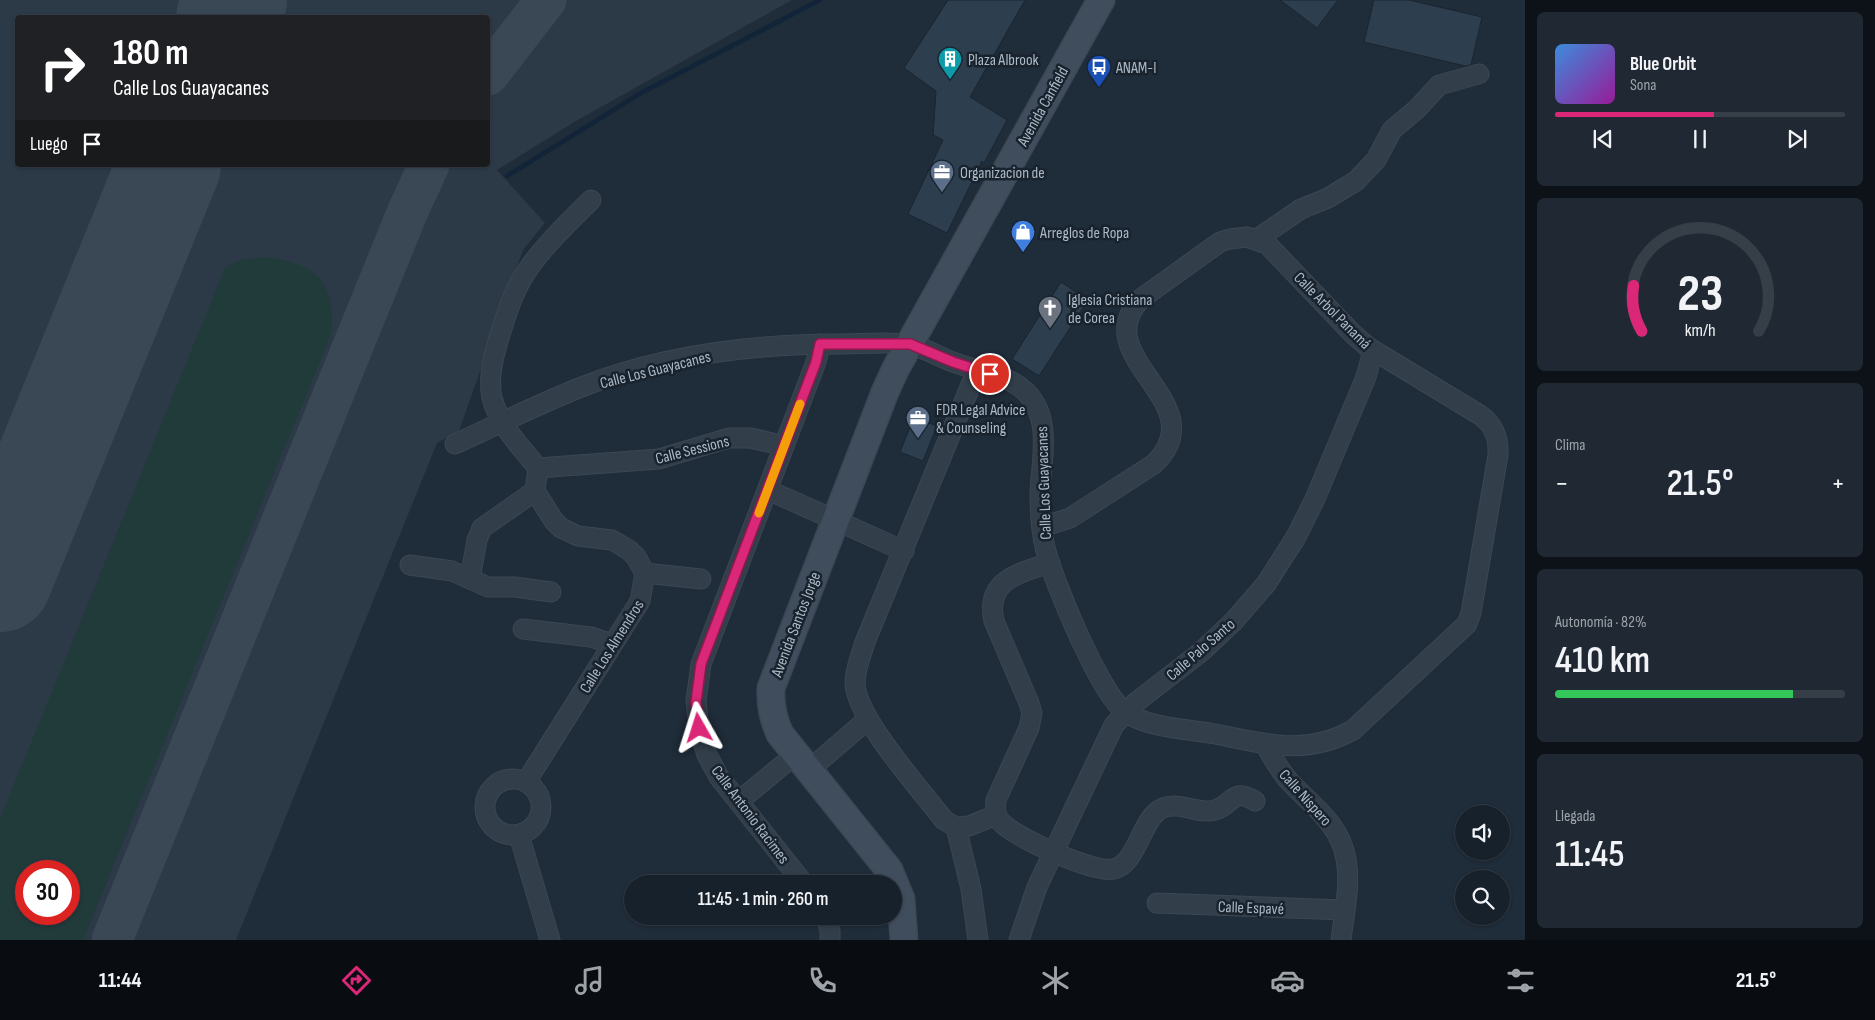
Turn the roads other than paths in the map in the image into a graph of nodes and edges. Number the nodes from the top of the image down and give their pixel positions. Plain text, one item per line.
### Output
1 (1101, 0) edge
2 (1479, 74) dead end
3 (591, 200) dead end
4 (1257, 239) junction
5 (820, 344) junction
6 (910, 344) junction
7 (1373, 351) junction
8 (977, 370) junction
9 (503, 422) junction
10 (455, 444) dead end
11 (784, 446) junction
12 (538, 468) junction
13 (535, 490) junction
14 (768, 490) junction
15 (835, 519) junction
16 (1042, 527) junction
17 (904, 551) junction
18 (1050, 564) junction
19 (410, 565) dead end
20 (645, 574) junction
21 (470, 579) junction
22 (701, 579) dead end
23 (551, 592) dead end
24 (523, 629) dead end
25 (612, 644) junction
26 (1125, 712) junction
27 (867, 720) junction
28 (1266, 744) junction
29 (802, 762) junction
30 (526, 782) junction
31 (739, 801) junction
32 (1255, 801) dead end
33 (996, 815) junction
34 (956, 827) junction
35 (519, 835) junction
36 (1053, 852) junction
37 (797, 875) edge
38 (1157, 903) dead end
39 (1344, 910) junction
40 (828, 925) edge
41 (550, 940) edge
42 (830, 940) edge
43 (904, 940) edge
44 (978, 940) edge
45 (1019, 940) edge
46 (1341, 940) edge

1 - 6 main road, Avenida Canfield
2 - 4 street
3 - 9 street
4 - 7 street, Calle Arbol Panamá
4 - 16 street
5 - 6 street, Calle Los Guayacanes
5 - 9 street, Calle Los Guayacanes
5 - 11 street, Calle Antonio Racimes
6 - 8 street, Calle Los Guayacanes
6 - 15 main road, Avenida Santos Jorge
7 - 26 street, Calle Palo Santo
7 - 28 street, Calle Arbol Panamá
8 - 16 street, Calle Los Guayacanes
8 - 17 street
9 - 10 street, Calle Los Guayacanes
9 - 12 street
11 - 12 street, Calle Sessions
11 - 14 street, Calle Antonio Racimes
12 - 13 street
13 - 20 street
13 - 21 street
14 - 15 street
14 - 31 street, Calle Antonio Racimes
15 - 17 street
15 - 29 main road, Avenida Santos Jorge
16 - 18 street, Calle Los Guayacanes
17 - 27 street
18 - 26 street, Calle Los Guayacanes
18 - 33 street
19 - 21 street
20 - 22 street
20 - 25 street, Calle Los Almendros
21 - 23 street
24 - 25 street
25 - 30 street, Calle Los Almendros
26 - 28 street, Calle Los Guayacanes
26 - 36 street, Calle Palo Santo
27 - 29 street
27 - 34 street
28 - 39 street, Calle Níspero
29 - 31 street
29 - 43 main road, Avenida Santos Jorge
30 - 35 street
30 - 35 street
31 - 37 street, Calle Antonio Racimes
32 - 36 street
33 - 34 street
33 - 36 street
34 - 44 street
35 - 41 street
36 - 45 street, Calle Palo Santo
38 - 39 street, Calle Espavé
39 - 46 street, Calle Níspero
40 - 42 street

